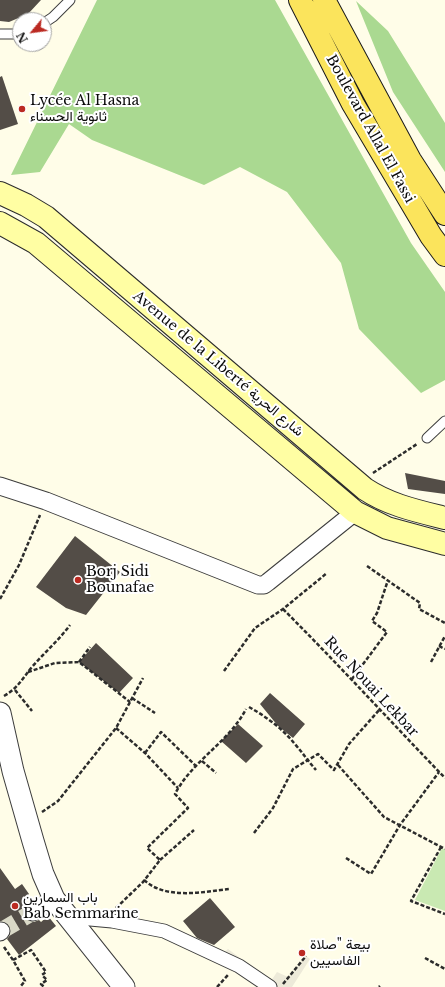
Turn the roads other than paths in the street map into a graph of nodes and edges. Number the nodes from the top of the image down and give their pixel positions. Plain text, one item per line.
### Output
1 (70, 0) edge
2 (300, 0) edge
3 (324, 0) edge
4 (52, 18) edge
5 (0, 34) edge
6 (12, 34) edge
7 (0, 193) edge
8 (445, 214) edge
9 (0, 223) edge
10 (445, 256) edge
11 (445, 421) edge
12 (427, 438) road end
13 (0, 486) edge
14 (355, 512) junction
15 (445, 518) edge
16 (445, 544) edge
17 (0, 713) edge
18 (54, 899) junction
19 (33, 912) tunnel mouth
20 (68, 917) junction
21 (124, 987) edge
22 (270, 987) edge

1 - 4 lane
2 - 10 main road, Boulevard Allal El Fassi
3 - 8 main road, Boulevard Allal El Fassi
5 - 6 lane
7 - 15 main road, Avenue de la Liberté شارع الحرية
9 - 14 main road, Avenue de la Liberté شارع الحرية
11 - 12 lane
13 - 14 street
14 - 16 main road, Avenue de la Liberté شارع الحرية
17 - 18 street
18 - 19 street
18 - 20 street
20 - 21 street
20 - 22 street

